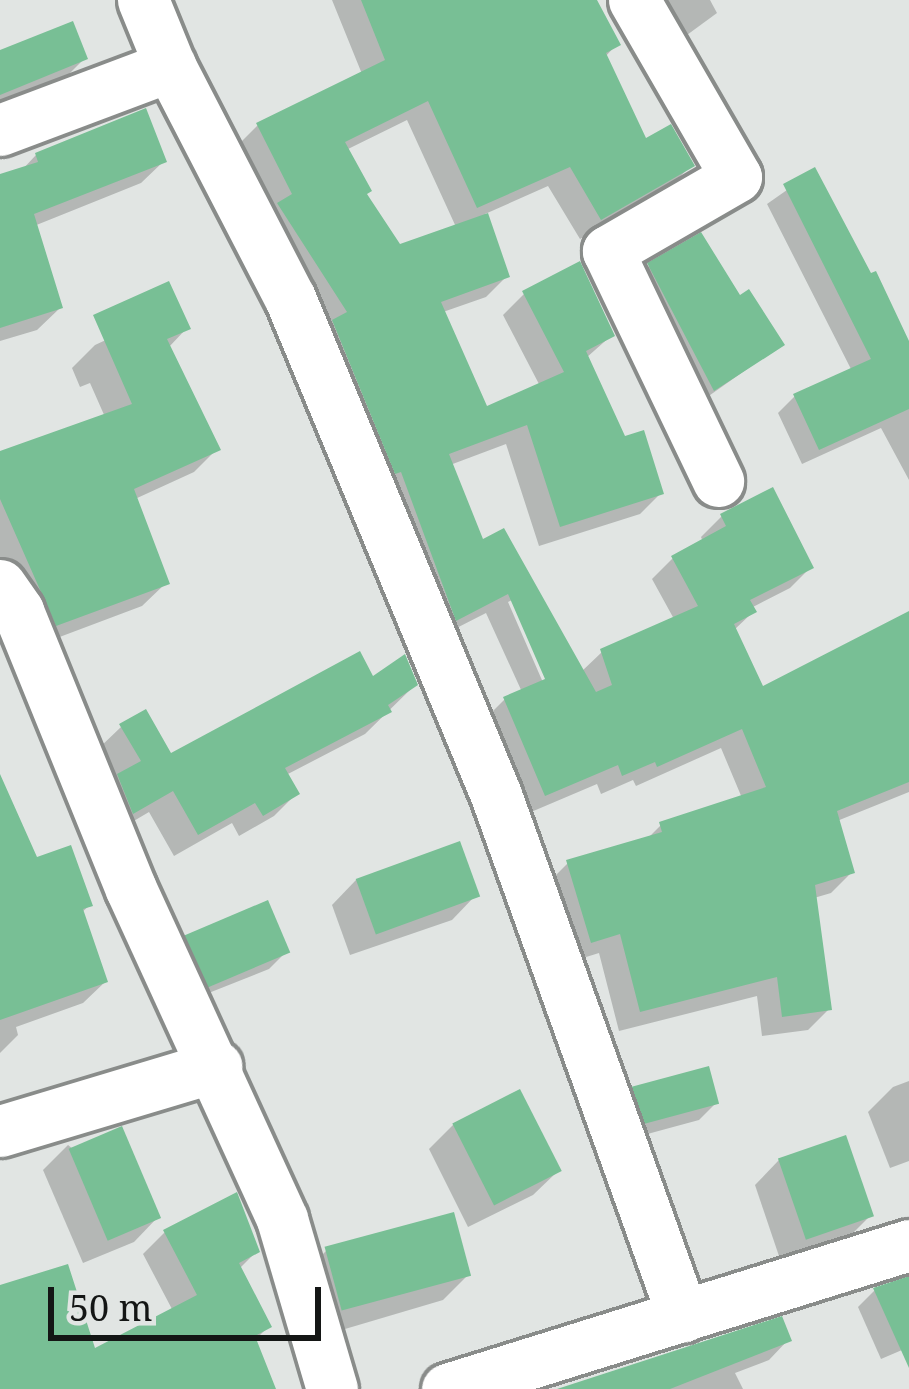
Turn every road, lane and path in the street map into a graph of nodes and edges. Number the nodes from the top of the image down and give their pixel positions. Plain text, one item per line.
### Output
1 (143, 0) edge
2 (634, 0) edge
3 (170, 66) junction
4 (0, 130) edge
5 (718, 481) dead end
6 (0, 585) edge
7 (216, 1066) junction
8 (0, 1131) edge
9 (909, 1245) edge
10 (683, 1317) junction
11 (332, 1389) edge
12 (447, 1389) edge

1 - 3 street
2 - 5 street
3 - 4 street
3 - 10 street
6 - 7 street
7 - 8 street
7 - 11 street
9 - 10 street
10 - 12 street

